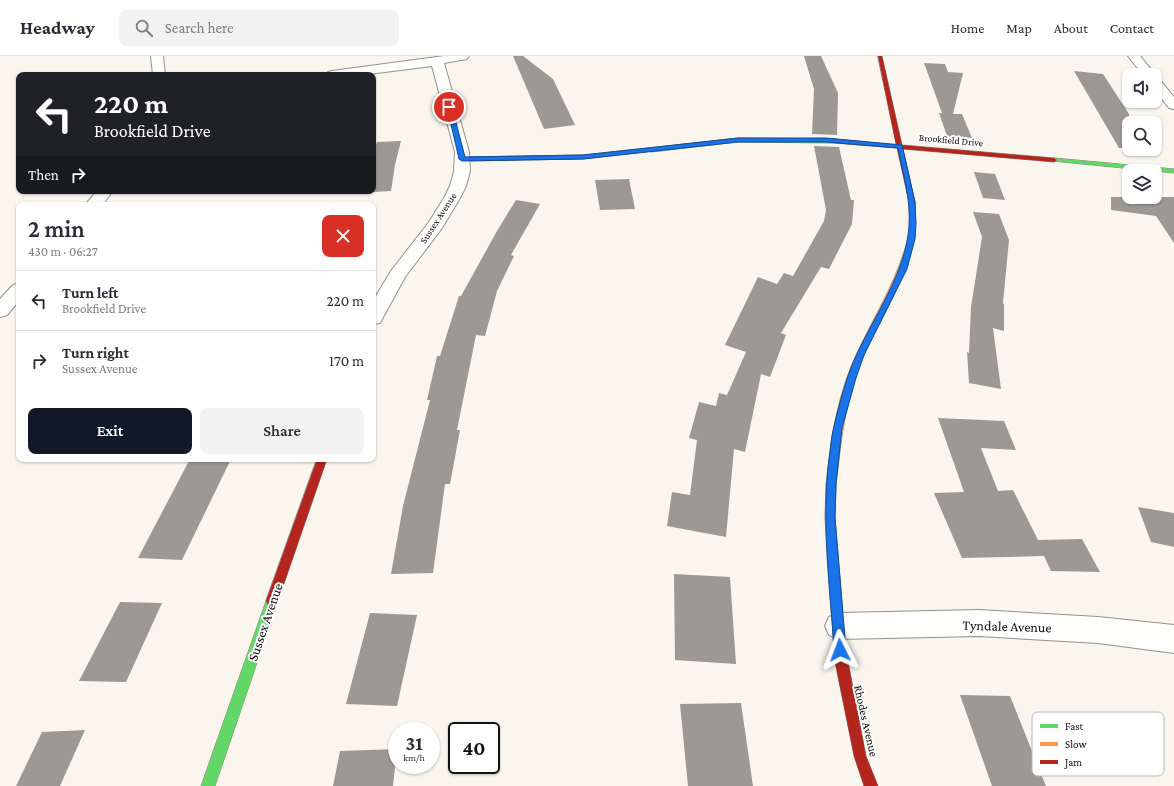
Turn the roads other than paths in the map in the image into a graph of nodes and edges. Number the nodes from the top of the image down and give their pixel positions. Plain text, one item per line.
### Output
1 (157, 56) edge
2 (463, 56) edge
3 (880, 56) edge
4 (1134, 56) edge
5 (437, 61) junction
6 (1143, 68) edge
7 (159, 72) edge
8 (354, 72) edge
9 (1162, 90) edge
10 (1174, 105) edge
11 (900, 146) junction
12 (462, 159) junction
13 (1174, 171) edge
14 (102, 194) edge
15 (96, 202) edge
16 (16, 292) edge
17 (0, 311) edge
18 (376, 313) edge
19 (321, 462) edge
20 (839, 626) junction
21 (1174, 639) edge
22 (208, 786) edge
23 (871, 786) edge

1 - 7 street
2 - 5 street
3 - 11 street, Rhodes Avenue
4 - 6 street
5 - 8 street
5 - 12 street, Sussex Avenue
9 - 10 street
11 - 12 street, Brookfield Drive
11 - 13 street, Brookfield Drive
11 - 20 street, Rhodes Avenue
12 - 18 street, Sussex Avenue
14 - 15 street
16 - 17 street
19 - 22 street, Sussex Avenue
20 - 21 street, Tyndale Avenue
20 - 23 street, Rhodes Avenue

